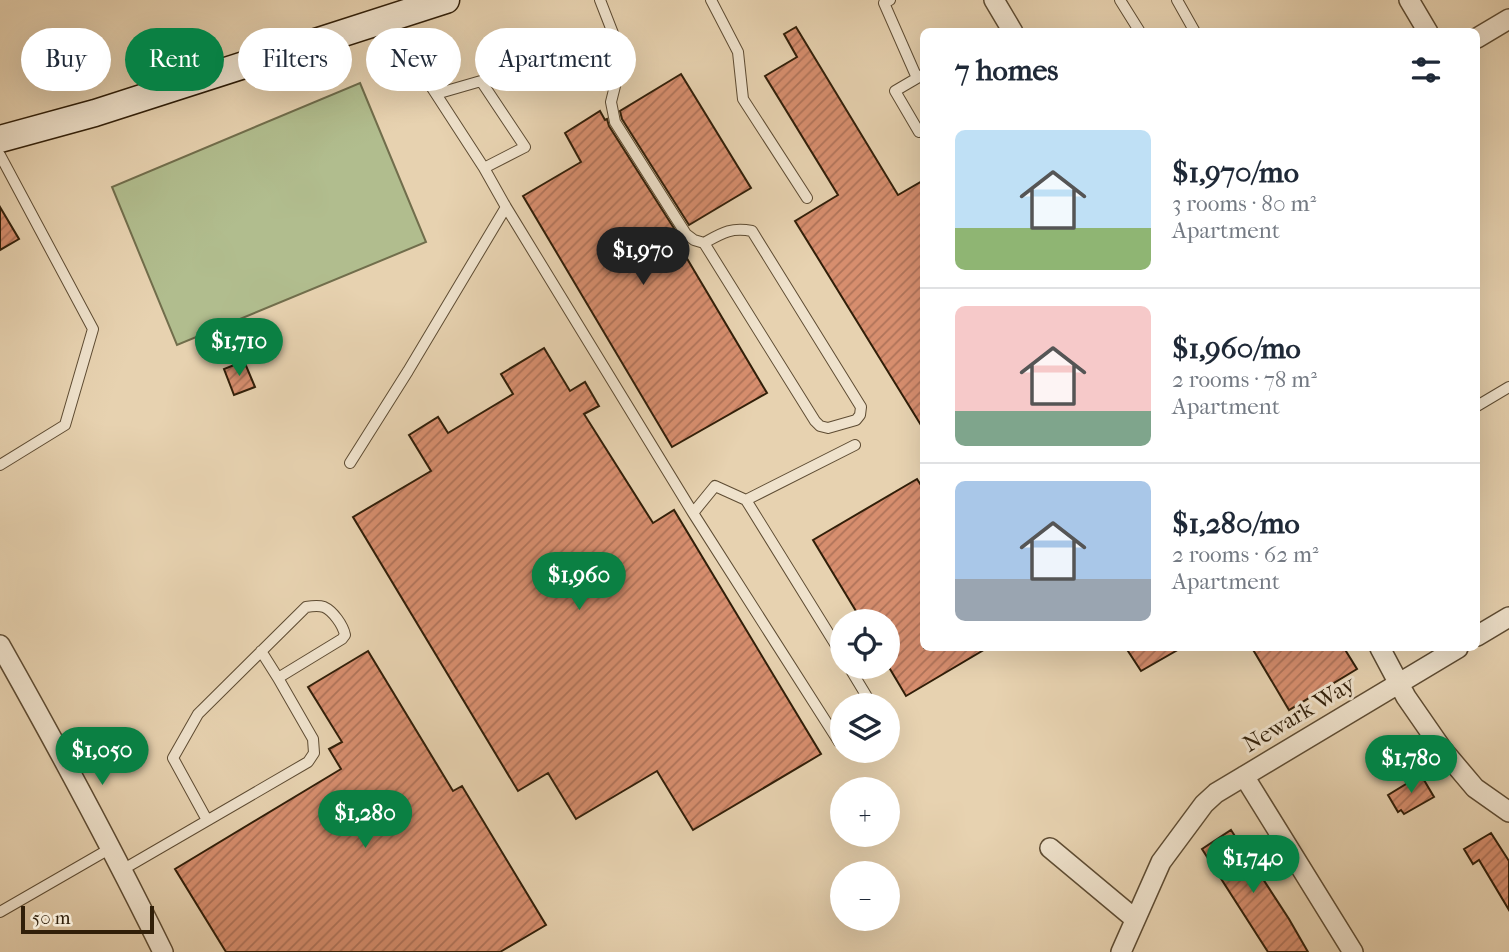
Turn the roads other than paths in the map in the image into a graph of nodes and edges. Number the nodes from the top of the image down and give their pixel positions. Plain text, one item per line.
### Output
1 (446, 0) edge
2 (600, 0) edge
3 (711, 0) edge
4 (890, 0) edge
5 (994, 0) edge
6 (1121, 0) edge
7 (1177, 0) edge
8 (1409, 0) edge
9 (1509, 19) edge
10 (388, 20) junction
11 (1007, 27) edge
12 (1138, 28) edge
13 (1193, 28) edge
14 (1426, 28) edge
15 (1480, 35) edge
16 (920, 76) edge
17 (436, 94) junction
18 (920, 131) edge
19 (0, 139) edge
20 (0, 155) edge
21 (484, 168) junction
22 (4, 173) edge
23 (807, 198) dead end
24 (506, 207) junction
25 (704, 243) junction
26 (1509, 387) edge
27 (1480, 404) edge
28 (855, 445) dead end
29 (350, 463) dead end
30 (0, 465) edge
31 (747, 500) junction
32 (693, 513) junction
33 (1509, 617) edge
34 (1480, 634) edge
35 (830, 635) edge
36 (0, 646) edge
37 (261, 651) junction
38 (1382, 651) edge
39 (1453, 651) edge
40 (278, 678) junction
41 (1398, 682) junction
42 (830, 725) edge
43 (1244, 776) junction
44 (1509, 812) edge
45 (207, 820) junction
46 (111, 848) junction
47 (1050, 848) dead end
48 (122, 870) junction
49 (0, 912) edge
50 (1135, 919) junction
51 (163, 952) edge
52 (1121, 952) edge
53 (1353, 952) edge

1 - 10 street
2 - 25 lane
3 - 23 lane
4 - 16 lane
5 - 11 street
6 - 12 lane
7 - 13 lane
8 - 14 street
9 - 15 street
10 - 17 lane
10 - 19 street
16 - 18 lane
17 - 21 lane
17 - 21 lane
20 - 22 lane
21 - 24 lane
22 - 30 lane
24 - 29 lane
24 - 32 lane
25 - 25 lane
26 - 27 lane
28 - 31 lane
31 - 32 lane
31 - 35 lane
32 - 42 lane
33 - 34 street
36 - 46 street
37 - 40 lane
37 - 40 lane
37 - 45 lane
38 - 41 street
39 - 41 street, Newark Way
40 - 45 lane
41 - 43 street, Newark Way
41 - 44 street
43 - 50 street, Newark Way
43 - 53 street
45 - 48 lane
46 - 48 street
46 - 49 lane
47 - 50 street
48 - 51 street
50 - 52 street, Newark Way

